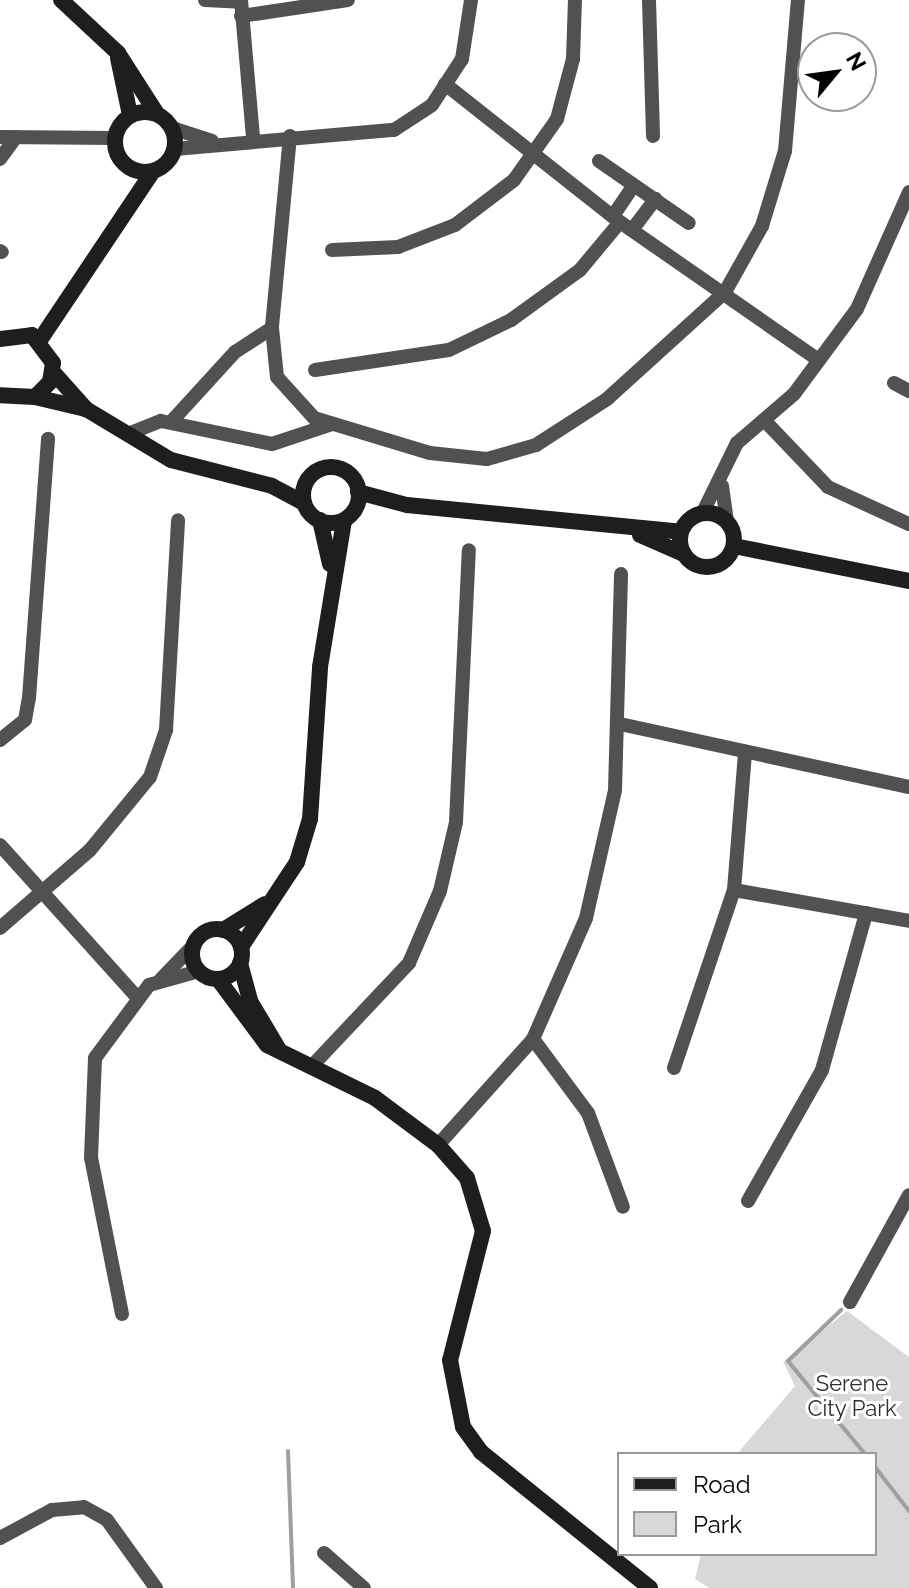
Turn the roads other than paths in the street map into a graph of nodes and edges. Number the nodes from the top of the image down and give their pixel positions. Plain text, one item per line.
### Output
1 (61, 0) edge
2 (205, 0) edge
3 (348, 0) edge
4 (471, 0) edge
5 (575, 0) edge
6 (649, 0) edge
7 (798, 0) edge
8 (241, 6) edge
9 (118, 53) junction
10 (445, 84) junction
11 (157, 114) junction
12 (130, 115) junction
13 (172, 128) junction
14 (290, 136) junction
15 (653, 136) dead end
16 (0, 137) edge
17 (16, 137) junction
18 (253, 137) junction
19 (115, 138) junction
20 (216, 143) junction
21 (175, 149) junction
22 (531, 155) junction
23 (0, 159) edge
24 (599, 161) dead end
25 (134, 170) junction
26 (153, 171) junction
27 (634, 185) junction
28 (909, 192) edge
29 (655, 199) junction
30 (129, 208) junction
31 (622, 222) junction
32 (689, 223) dead end
33 (332, 250) dead end
34 (725, 292) junction
35 (272, 328) junction
36 (0, 339) edge
37 (40, 340) junction
38 (817, 359) junction
39 (315, 370) dead end
40 (53, 372) junction
41 (894, 383) dead end
42 (909, 391) edge
43 (0, 395) edge
44 (35, 397) junction
45 (86, 409) junction
46 (764, 420) junction
47 (171, 422) junction
48 (332, 424) junction
49 (128, 434) junction
50 (48, 439) dead end
51 (309, 477) junction
52 (272, 486) junction
53 (722, 486) junction
54 (358, 492) junction
55 (304, 503) junction
56 (407, 505) junction
57 (703, 512) junction
58 (350, 516) junction
59 (178, 520) dead end
60 (320, 520) junction
61 (727, 520) junction
62 (909, 524) edge
63 (681, 532) junction
64 (635, 533) junction
65 (734, 546) junction
66 (469, 550) dead end
67 (684, 554) junction
68 (332, 569) junction
69 (621, 574) dead end
70 (909, 581) edge
71 (620, 724) junction
72 (0, 740) edge
73 (745, 752) junction
74 (909, 787) edge
75 (0, 845) edge
76 (40, 888) junction
77 (734, 890) junction
78 (265, 904) junction
79 (866, 913) junction
80 (909, 921) edge
81 (0, 928) edge
82 (223, 930) junction
83 (193, 946) junction
84 (240, 955) junction
85 (199, 971) junction
86 (161, 979) junction
87 (218, 979) junction
88 (136, 996) junction
89 (533, 1039) junction
90 (278, 1048) junction
91 (311, 1067) junction
92 (674, 1068) dead end
93 (438, 1145) junction
94 (909, 1195) edge
95 (748, 1201) dead end
96 (623, 1207) dead end
97 (850, 1302) dead end
98 (122, 1314) dead end
99 (0, 1538) edge
100 (324, 1553) dead end
101 (156, 1588) edge
102 (364, 1588) edge
103 (650, 1588) edge

1 - 9 street
2 - 8 street
3 - 8 street
4 - 10 street
5 - 22 street
6 - 15 street
7 - 34 street
8 - 18 street
9 - 11 street
9 - 12 street
10 - 14 street
10 - 22 street
11 - 12 street
11 - 13 street
12 - 19 street
13 - 20 street
13 - 21 street
14 - 18 street
14 - 35 street
16 - 17 street
17 - 19 street
17 - 23 street
18 - 20 street
19 - 25 street
20 - 21 street
21 - 26 street
22 - 31 street
22 - 33 street
24 - 27 street
25 - 26 street
25 - 30 street
26 - 30 street
27 - 29 street
27 - 31 street
28 - 38 street
29 - 31 street
29 - 32 street
30 - 37 street
31 - 34 street
31 - 39 street
34 - 38 street
34 - 48 street
35 - 47 street
35 - 48 street
36 - 37 street
37 - 40 street
38 - 46 street
40 - 44 street
40 - 45 street
41 - 42 street
43 - 44 street
44 - 45 street
45 - 49 street
46 - 53 street
46 - 62 street
47 - 48 street
47 - 49 street
49 - 52 street
50 - 72 street
51 - 52 street
51 - 54 street
51 - 55 street
52 - 55 street
53 - 57 street
53 - 61 street
54 - 56 street
54 - 58 street
55 - 60 street
56 - 58 street
56 - 64 street
57 - 61 street
57 - 63 street
58 - 60 street
58 - 68 street
59 - 76 street
60 - 68 street
61 - 65 street
63 - 64 street
63 - 67 street
64 - 67 street
65 - 67 street
65 - 70 street
66 - 91 street
68 - 78 street
69 - 71 street
71 - 73 street
71 - 89 street
73 - 74 street
73 - 77 street
75 - 76 street
76 - 81 street
76 - 88 street
77 - 79 street
77 - 92 street
78 - 82 street
78 - 84 street
79 - 80 street
79 - 95 street
82 - 83 street
82 - 84 street
83 - 85 street
83 - 86 street
84 - 87 street
84 - 90 street
85 - 86 street
85 - 87 street
86 - 88 street
87 - 90 street
88 - 98 street
89 - 93 street
89 - 96 street
90 - 91 street
91 - 93 street
93 - 103 street
94 - 97 street
99 - 101 street
100 - 102 street

